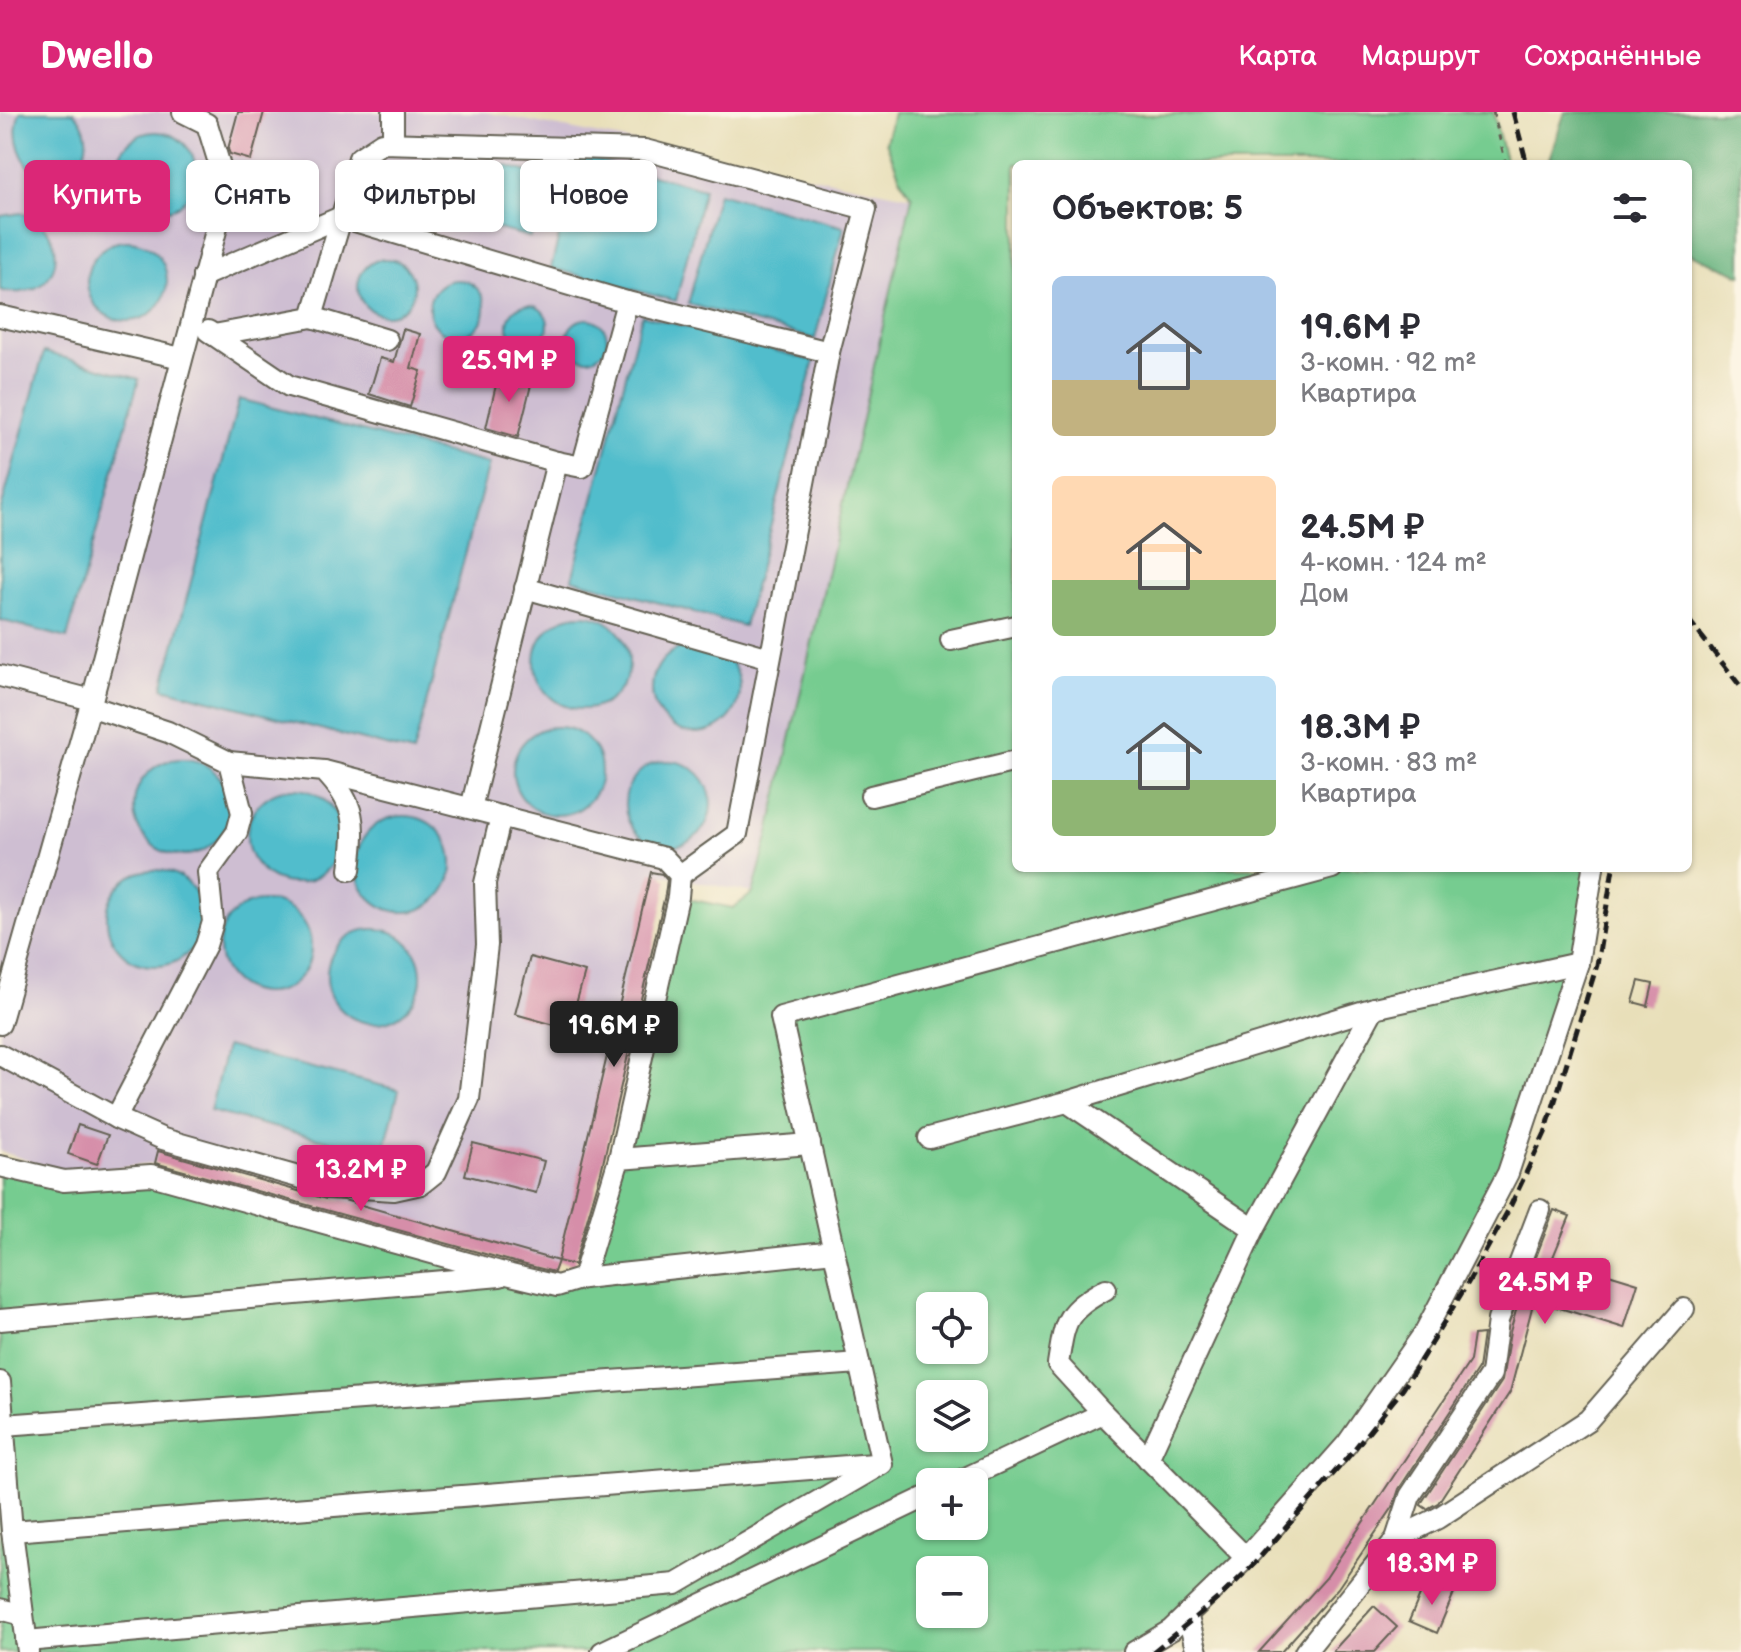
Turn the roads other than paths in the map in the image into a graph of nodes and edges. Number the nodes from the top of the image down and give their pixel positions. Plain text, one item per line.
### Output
1 (183, 112) edge
2 (393, 112) edge
3 (393, 143) junction
4 (358, 160) edge
5 (335, 220) edge
6 (337, 232) edge
7 (391, 232) edge
8 (203, 276) junction
9 (627, 302) junction
10 (0, 316) edge
11 (312, 317) junction
12 (192, 320) junction
13 (214, 335) junction
14 (387, 340) dead end
15 (829, 352) junction
16 (181, 358) junction
17 (557, 462) junction
18 (525, 588) junction
19 (1012, 627) edge
20 (951, 640) dead end
21 (770, 658) junction
22 (0, 676) edge
23 (91, 703) junction
24 (229, 762) junction
25 (1012, 762) edge
26 (324, 771) junction
27 (871, 796) dead end
28 (471, 808) junction
29 (501, 816) junction
30 (350, 870) dead end
31 (1317, 872) edge
32 (1592, 872) edge
33 (680, 875) junction
34 (1578, 963) junction
35 (1374, 1008) junction
36 (0, 1024) edge
37 (0, 1055) edge
38 (1067, 1102) junction
39 (116, 1118) junction
40 (929, 1138) dead end
41 (810, 1144) junction
42 (619, 1159) junction
43 (0, 1166) edge
44 (1540, 1210) dead end
45 (1254, 1229) junction
46 (834, 1251) junction
47 (511, 1275) junction
48 (583, 1278) junction
49 (1106, 1289) dead end
50 (1684, 1309) dead end
51 (0, 1320) edge
52 (859, 1363) junction
53 (0, 1382) edge
54 (1103, 1413) junction
55 (4, 1425) junction
56 (1148, 1459) junction
57 (882, 1464) junction
58 (987, 1468) edge
59 (4, 1474) edge
60 (916, 1502) edge
61 (12, 1531) junction
62 (1396, 1539) junction
63 (1246, 1558) junction
64 (0, 1609) edge
65 (1187, 1614) junction
66 (23, 1615) junction
67 (27, 1647) edge
68 (602, 1652) edge
69 (1134, 1652) edge
70 (1197, 1652) edge
71 (1305, 1652) edge

1 - 8 street
2 - 3 street
3 - 4 street
3 - 15 street
5 - 8 street
6 - 11 street
7 - 9 street
8 - 12 street
9 - 15 street
9 - 17 street
10 - 16 street
11 - 13 street
11 - 14 street
12 - 13 street
12 - 16 street
13 - 17 street
15 - 21 street
16 - 23 street
17 - 18 street
18 - 21 street
18 - 28 street
19 - 20 street
21 - 33 street
22 - 23 street
23 - 24 street
23 - 36 street
24 - 26 street
24 - 39 street
25 - 27 street
26 - 28 street
26 - 30 street
28 - 29 street
29 - 33 street
29 - 39 street
31 - 41 street
32 - 34 street
33 - 42 street
34 - 35 street
34 - 63 street
35 - 38 street
35 - 45 street
37 - 39 street
38 - 40 street
38 - 45 street
41 - 42 street
41 - 46 street
42 - 48 street
43 - 47 street
44 - 62 street
45 - 56 street
46 - 48 street
46 - 52 street
47 - 48 street
47 - 51 street
49 - 54 street
50 - 62 street
52 - 55 street
52 - 57 street
53 - 55 street
54 - 56 street
54 - 58 street
55 - 59 street
56 - 63 street
57 - 61 street
57 - 67 street
59 - 61 street
60 - 68 street
61 - 66 street
62 - 71 street
63 - 65 street
64 - 66 street
65 - 69 street
65 - 70 street
66 - 67 street

